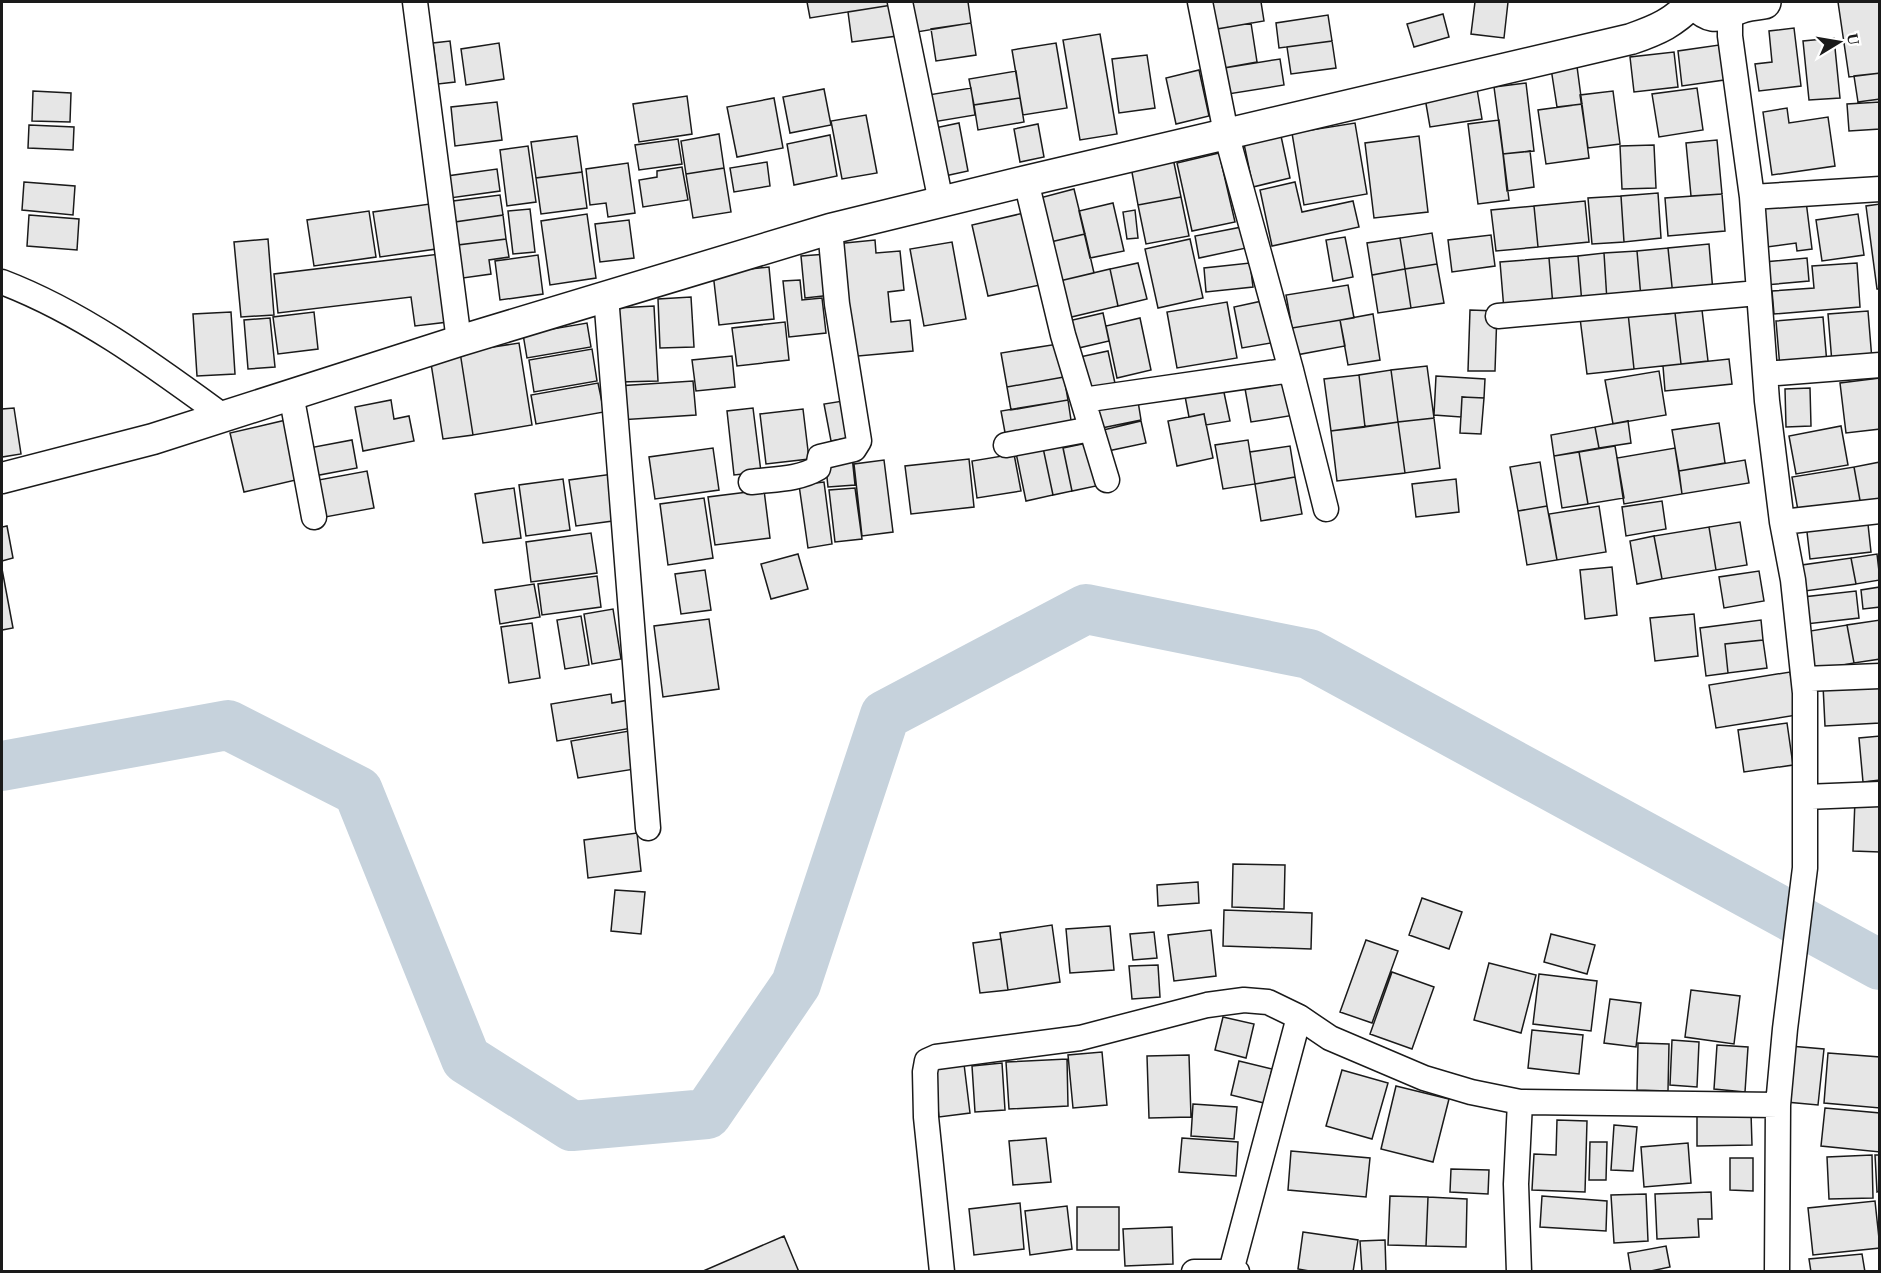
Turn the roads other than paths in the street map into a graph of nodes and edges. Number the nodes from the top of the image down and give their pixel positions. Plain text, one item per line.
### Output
1 (415, 2) edge
2 (900, 2) edge
3 (1200, 2) edge
4 (1694, 2) edge
5 (1743, 6) edge
6 (1226, 133) junction
7 (1026, 181) junction
8 (1880, 189) edge
9 (1752, 197) junction
10 (941, 202) junction
11 (830, 229) junction
12 (2, 282) edge
13 (1758, 293) junction
14 (606, 296) junction
15 (1498, 316) dead end
16 (459, 341) junction
17 (1880, 365) edge
18 (1291, 370) junction
19 (1765, 374) junction
20 (291, 394) junction
21 (1083, 400) junction
22 (223, 416) junction
23 (1091, 429) junction
24 (1006, 445) dead end
25 (2, 478) edge
26 (1107, 480) dead end
27 (751, 482) dead end
28 (1326, 509) dead end
29 (1880, 511) edge
30 (314, 517) dead end
31 (1782, 522) junction
32 (1880, 676) edge
33 (1804, 679) junction
34 (1880, 794) edge
35 (1805, 797) junction
36 (648, 828) dead end
37 (1299, 1017) junction
38 (1520, 1102) junction
39 (1778, 1105) junction
40 (1234, 1271) edge
41 (942, 1272) edge
42 (1194, 1272) edge
43 (1519, 1272) edge
44 (1777, 1272) edge

1 - 16 street
2 - 10 street
3 - 6 street
4 - 5 main road
4 - 6 street
5 - 9 street
6 - 7 street
6 - 18 street
7 - 10 street
7 - 21 street
8 - 9 street
9 - 13 street
10 - 11 street
11 - 14 street
11 - 27 street
12 - 22 street
13 - 15 street
13 - 19 street
14 - 16 street
14 - 36 street
16 - 20 street
17 - 19 street
18 - 21 street
18 - 28 street
19 - 31 street
20 - 22 street
20 - 30 street
21 - 23 street
22 - 25 street
23 - 24 street
23 - 26 street
29 - 31 street
31 - 33 street
32 - 33 street
33 - 35 street
34 - 35 street
35 - 39 street
37 - 38 street
37 - 40 street
37 - 41 street
38 - 39 street
38 - 43 street
39 - 44 street
40 - 42 street

